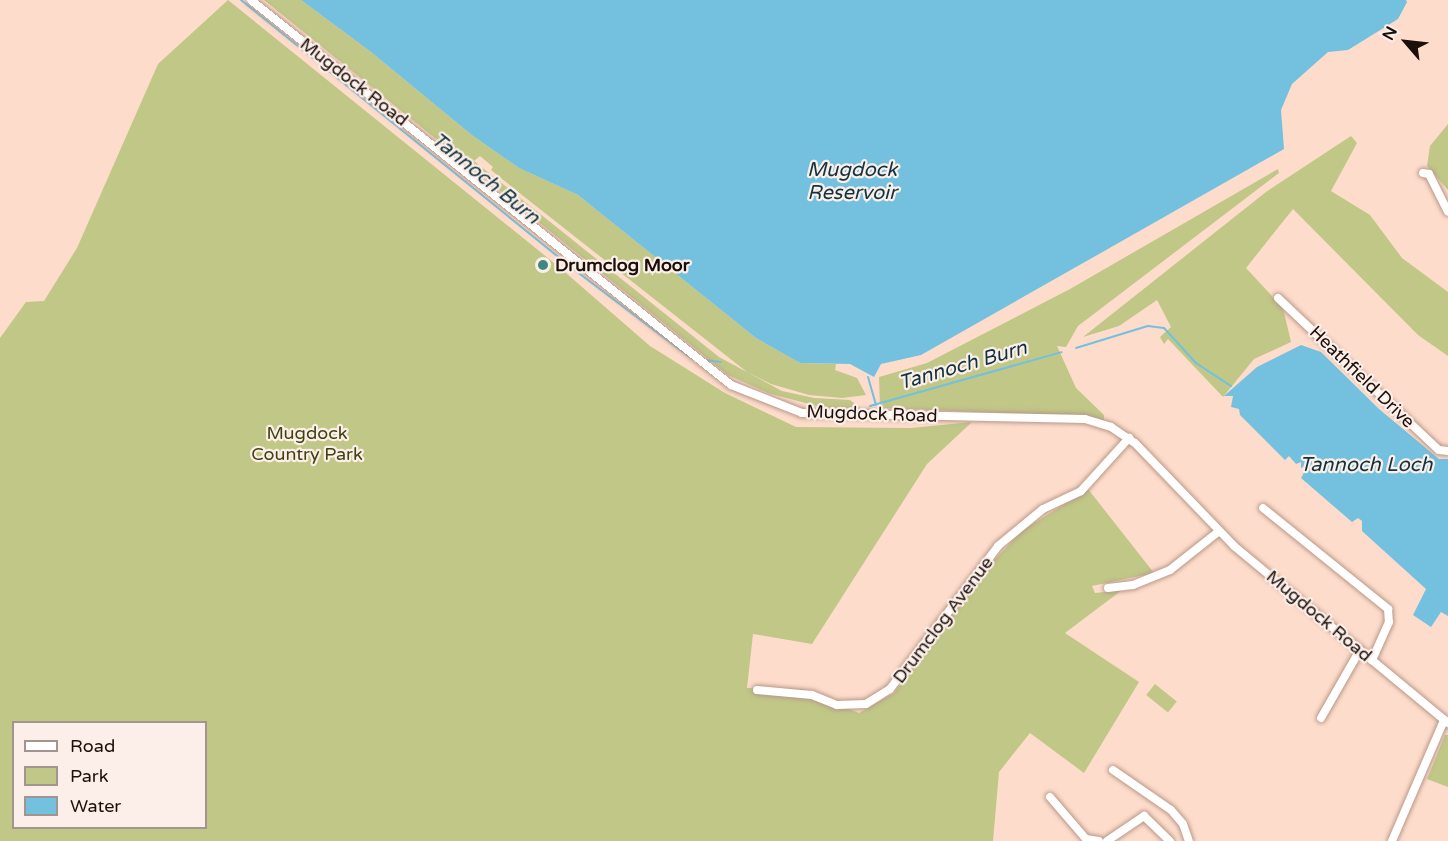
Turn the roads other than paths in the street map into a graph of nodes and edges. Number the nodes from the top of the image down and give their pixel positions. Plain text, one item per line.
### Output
1 (250, 0) edge
2 (1422, 173) dead end
3 (1448, 212) edge
4 (1278, 297) dead end
5 (1128, 438) junction
6 (1448, 452) edge
7 (1263, 508) dead end
8 (1218, 531) junction
9 (1108, 588) dead end
10 (1360, 650) junction
11 (1372, 660) junction
12 (757, 690) dead end
13 (1321, 718) dead end
14 (1446, 722) edge
15 (1113, 770) dead end
16 (1050, 797) dead end
17 (1099, 841) edge
18 (1107, 841) edge
19 (1170, 841) edge
20 (1190, 841) edge
21 (1392, 841) edge

1 - 5 street, Mugdock Road
2 - 3 street
4 - 6 street, Heathfield Drive
5 - 8 street, Mugdock Road
5 - 12 street, Drumclog Avenue
7 - 11 street
8 - 9 street
8 - 10 street, Mugdock Road
10 - 11 street, Mugdock Road
10 - 13 street
11 - 14 street, Mugdock Road
14 - 21 street
15 - 20 street
16 - 17 street
18 - 19 street

